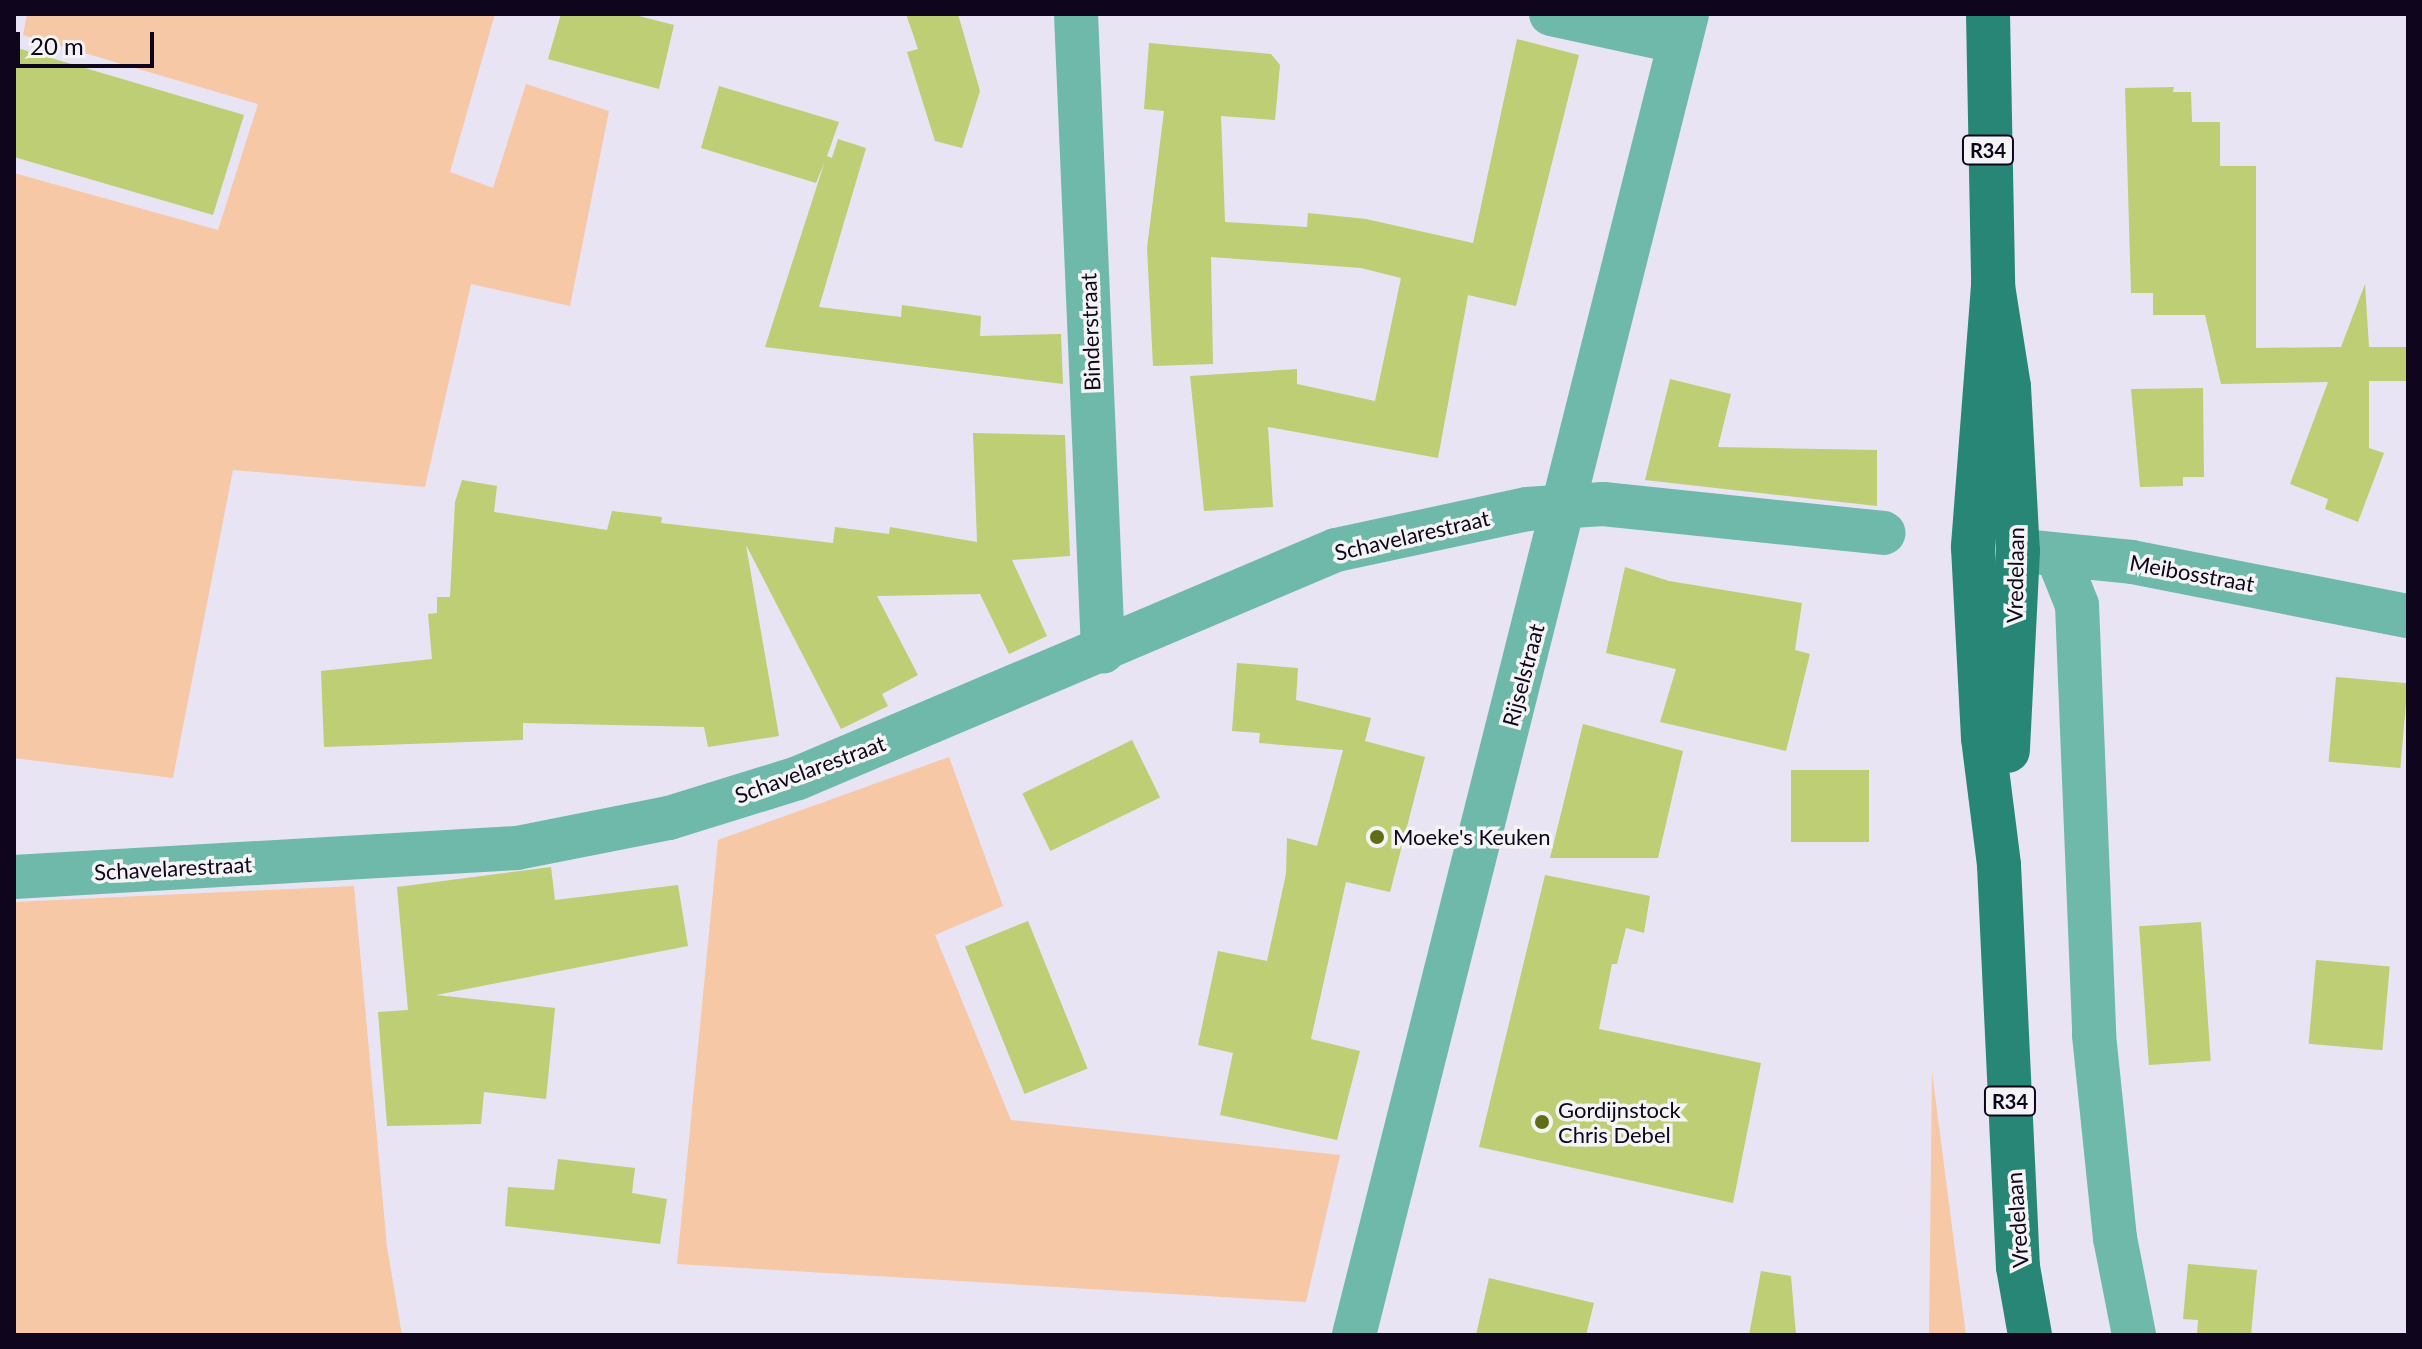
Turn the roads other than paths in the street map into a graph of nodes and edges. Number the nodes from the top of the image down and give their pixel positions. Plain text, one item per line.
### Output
1 (1076, 14) edge
2 (1551, 14) edge
3 (1988, 14) edge
4 (1683, 28) edge
5 (1993, 286) junction
6 (1568, 502) junction
7 (1884, 533) dead end
8 (1973, 547) junction
9 (2037, 553) junction
10 (2408, 616) edge
11 (1103, 651) junction
12 (1999, 865) junction
13 (14, 877) edge
14 (1354, 1335) edge
15 (2030, 1335) edge
16 (2134, 1335) edge

1 - 11 street, Binderstraat
2 - 4 street
3 - 5 main road, Vredelaan / R34
4 - 6 street, Rijselstraat
5 - 8 main road, Vredelaan / R34
5 - 9 main road, Vredelaan / R34
6 - 7 street
6 - 11 street, Schavelarestraat
6 - 14 street, Rijselstraat
8 - 9 street, Meibosstraat
8 - 12 main road, Vredelaan / R34
9 - 10 street, Meibosstraat
9 - 12 main road, Vredelaan / R34
9 - 16 street
11 - 13 street, Schavelarestraat
12 - 15 main road, Vredelaan / R34

